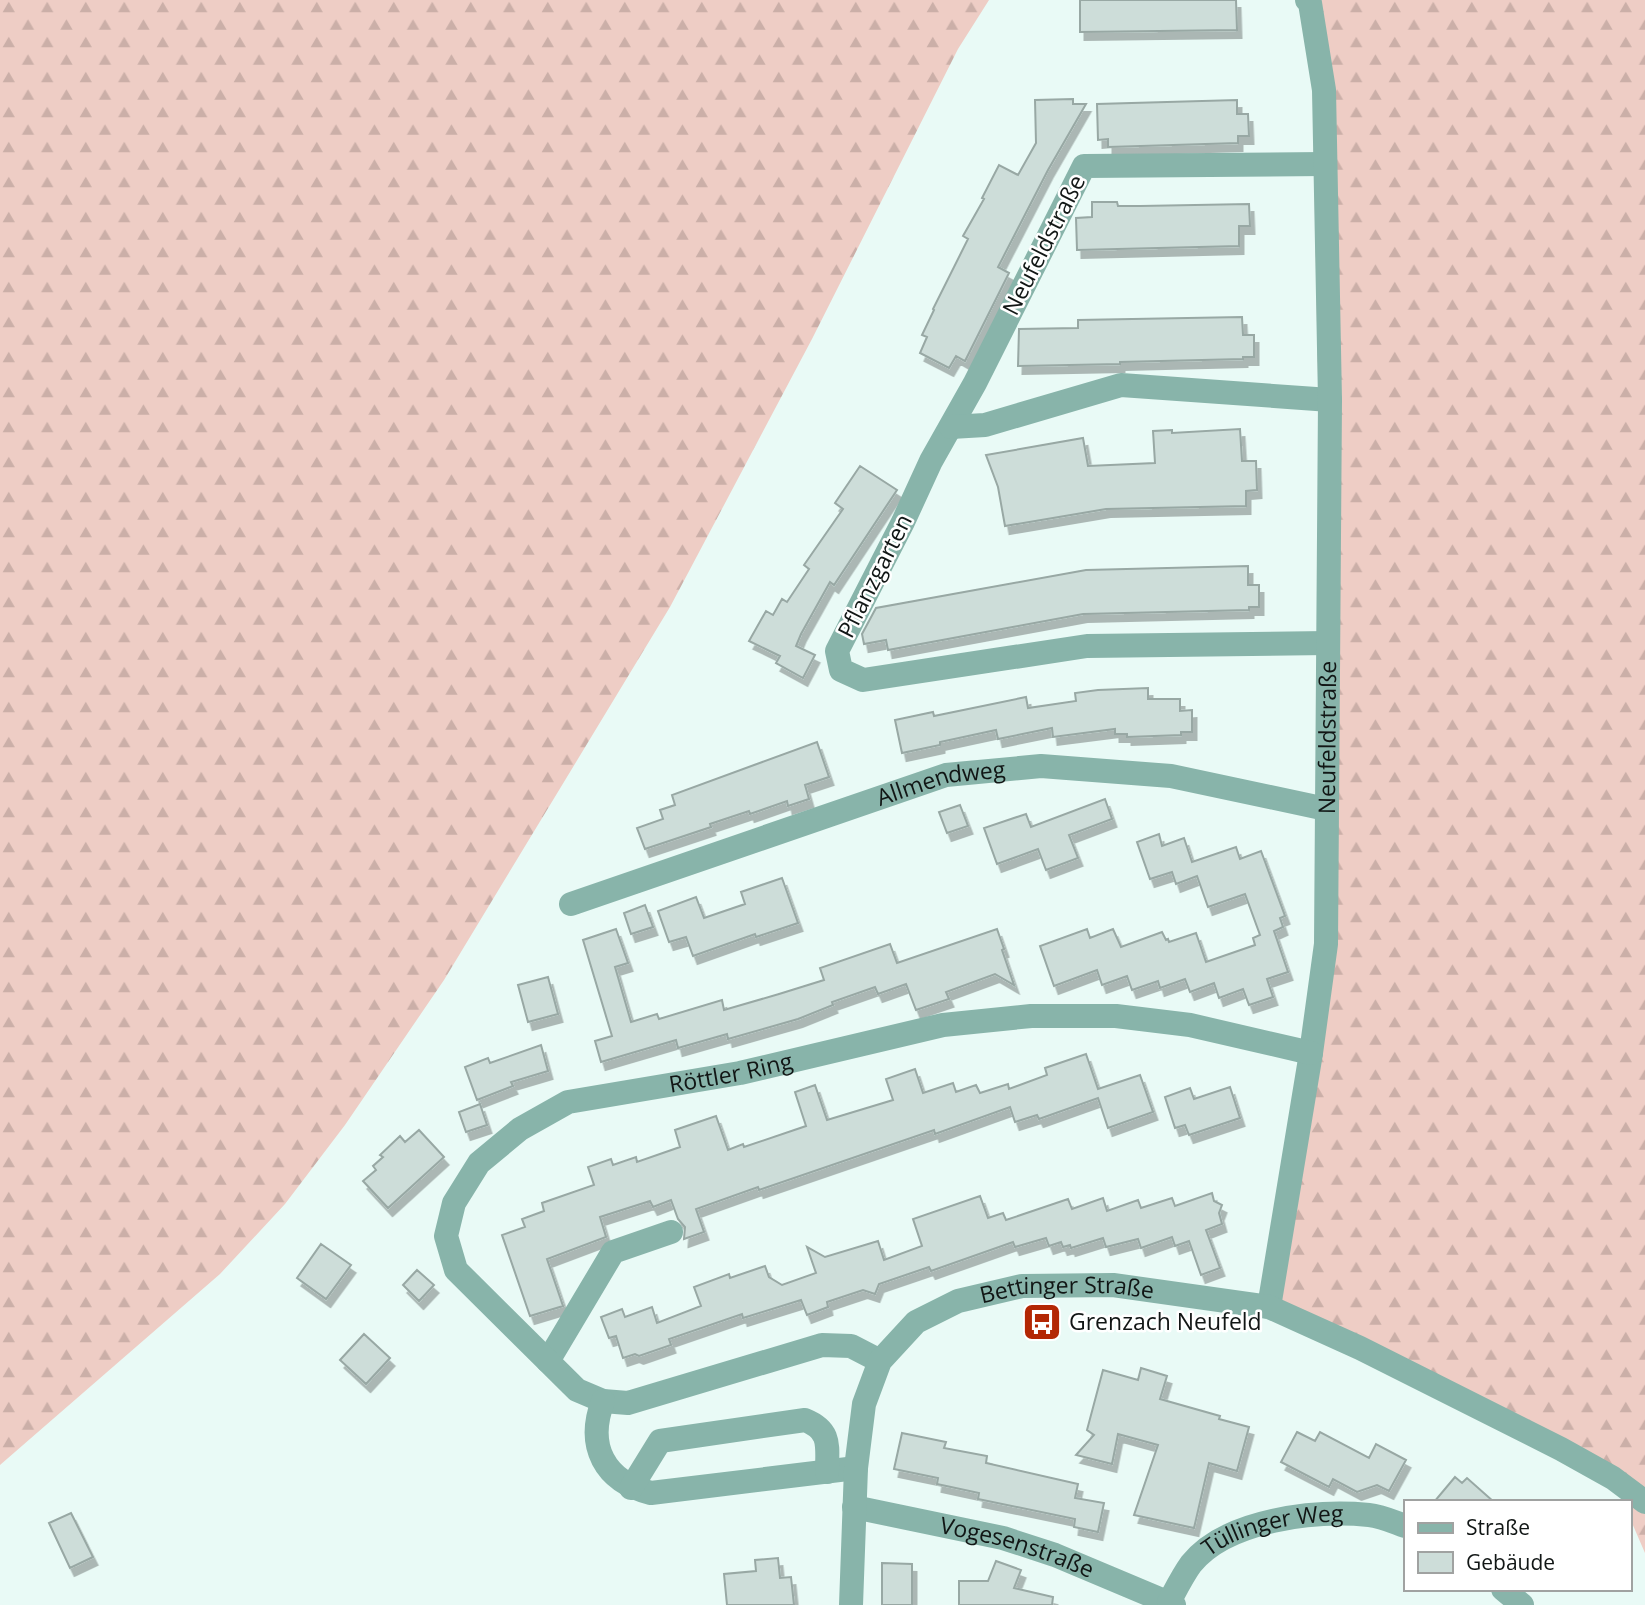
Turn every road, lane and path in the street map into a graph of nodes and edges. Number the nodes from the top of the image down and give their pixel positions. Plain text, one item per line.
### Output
1 (1307, 0) edge
2 (1325, 164) junction
3 (1330, 400) junction
4 (951, 427) junction
5 (1328, 643) junction
6 (1326, 809) junction
7 (571, 904) dead end
8 (1311, 1053) junction
9 (671, 1233) dead end
10 (1269, 1307) junction
11 (548, 1361) junction
12 (880, 1361) junction
13 (603, 1401) junction
14 (856, 1468) junction
15 (827, 1472) junction
16 (631, 1488) junction
17 (1645, 1502) edge
18 (854, 1507) junction
19 (1404, 1526) edge
20 (1505, 1591) edge
21 (1171, 1603) edge
22 (851, 1605) edge
23 (1522, 1605) edge

1 - 2 street, Neufeldstraße
2 - 3 street, Neufeldstraße
2 - 4 street, Neufeldstraße
3 - 4 street
3 - 5 street, Neufeldstraße
4 - 5 street, Pflanzgarten
5 - 6 street, Neufeldstraße
6 - 7 street, Allmendweg
6 - 8 street, Neufeldstraße
8 - 10 street, Neufeldstraße
8 - 11 street, Röttler Ring
9 - 11 street
10 - 12 street, Bettinger Straße
10 - 17 street, Bettinger Straße
11 - 13 street, Röttler Ring
12 - 13 street, Röttler Ring
12 - 14 street, Bettinger Straße
13 - 16 street
14 - 15 street
14 - 18 street, Bettinger Straße
15 - 16 street
15 - 16 street
18 - 21 street, Vogesenstraße
18 - 22 street, Bettinger Straße
19 - 21 street, Tüllinger Weg
20 - 23 street

